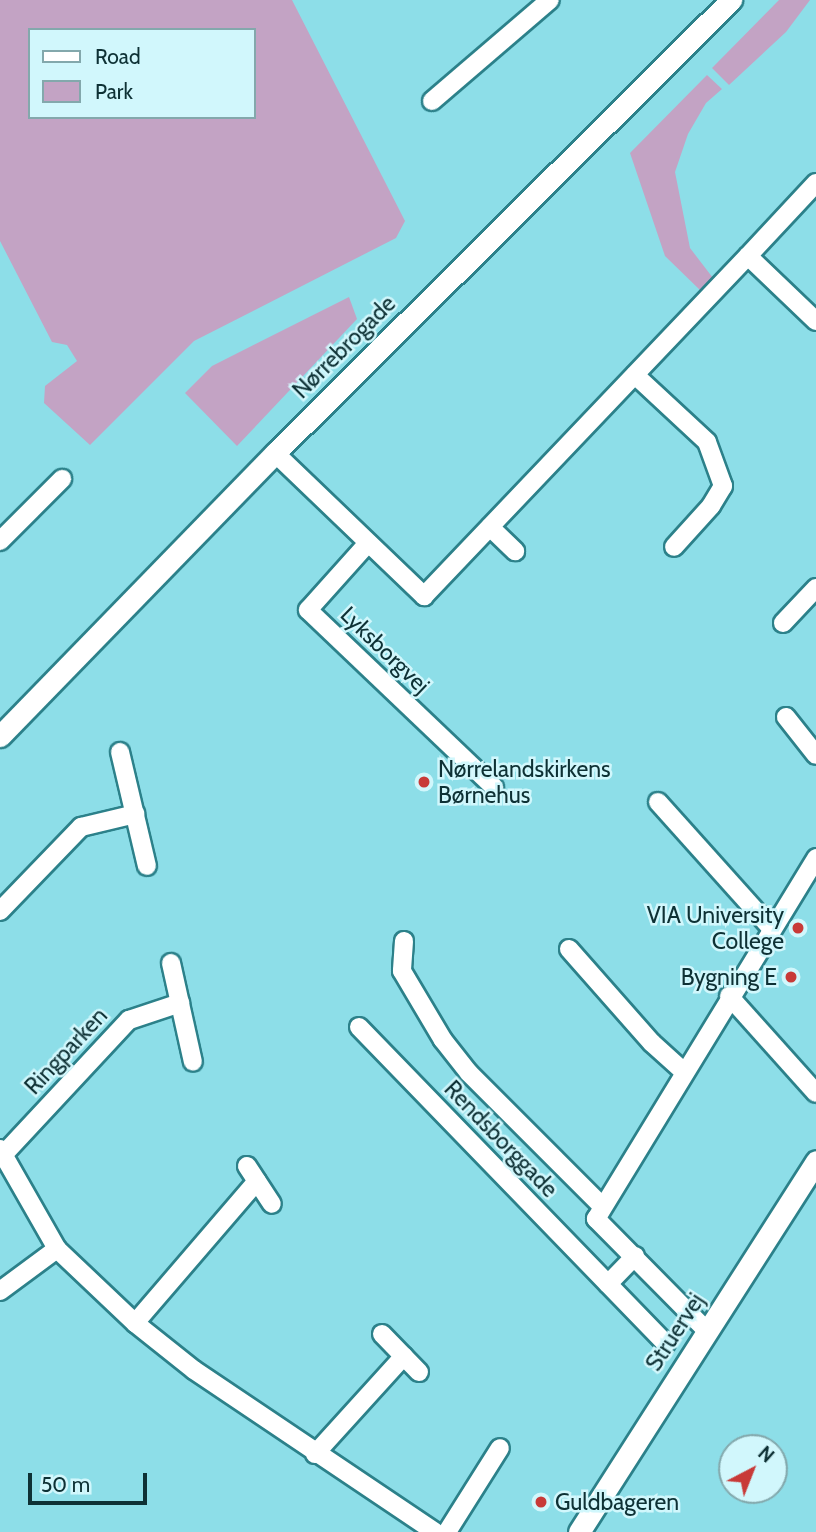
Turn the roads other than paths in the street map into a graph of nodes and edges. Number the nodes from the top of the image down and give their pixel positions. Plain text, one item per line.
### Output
1 (550, 0) edge
2 (731, 0) edge
3 (432, 101) dead end
4 (816, 183) edge
5 (748, 256) junction
6 (816, 321) edge
7 (635, 375) junction
8 (275, 453) junction
9 (62, 480) dead end
10 (490, 527) junction
11 (0, 541) edge
12 (368, 543) junction
13 (674, 547) dead end
14 (515, 551) dead end
15 (816, 588) edge
16 (783, 623) dead end
17 (786, 717) dead end
18 (0, 736) edge
19 (120, 752) dead end
20 (816, 755) edge
21 (494, 787) dead end
22 (658, 802) dead end
23 (135, 814) junction
24 (816, 858) edge
25 (147, 866) dead end
26 (0, 911) edge
27 (771, 928) junction
28 (404, 941) dead end
29 (569, 949) dead end
30 (171, 963) dead end
31 (729, 996) junction
32 (180, 1003) junction
33 (359, 1027) dead end
34 (193, 1062) dead end
35 (682, 1071) junction
36 (816, 1093) edge
37 (1, 1152) edge
38 (816, 1161) edge
39 (272, 1204) dead end
40 (601, 1205) junction
41 (57, 1249) junction
42 (635, 1256) junction
43 (608, 1284) junction
44 (0, 1291) edge
45 (135, 1323) junction
46 (707, 1331) junction
47 (382, 1334) dead end
48 (666, 1344) dead end
49 (404, 1356) junction
50 (419, 1373) dead end
51 (500, 1448) dead end
52 (315, 1454) junction
53 (435, 1532) edge
54 (447, 1532) edge
55 (579, 1532) edge

1 - 3 street
2 - 8 street, Nørrebrogade
4 - 5 street
5 - 6 street
5 - 7 street
7 - 10 street
7 - 13 street
8 - 12 street
8 - 18 street, Nørrebrogade
9 - 11 street
10 - 12 street
10 - 14 street
12 - 21 street, Lyksborgvej
15 - 16 street
17 - 20 street
19 - 23 street
22 - 27 street
23 - 25 street
23 - 26 street
24 - 27 street
27 - 31 street
28 - 40 street, Rendsborggade
29 - 35 street
30 - 32 street
31 - 35 street
31 - 36 street
32 - 34 street
32 - 37 street, Ringparken
33 - 43 street, Rendsborggade
35 - 40 street
37 - 41 street, Ringparken
38 - 46 street, Struervej
39 - 45 street
40 - 42 street, Rendsborggade
41 - 44 street
41 - 45 street, Ringparken
42 - 43 street
42 - 46 street, Rendsborggade
43 - 48 street, Rendsborggade
45 - 52 street, Ringparken
46 - 55 street, Struervej
47 - 49 street
49 - 50 street
49 - 52 street
51 - 54 street
52 - 53 street, Ringparken

